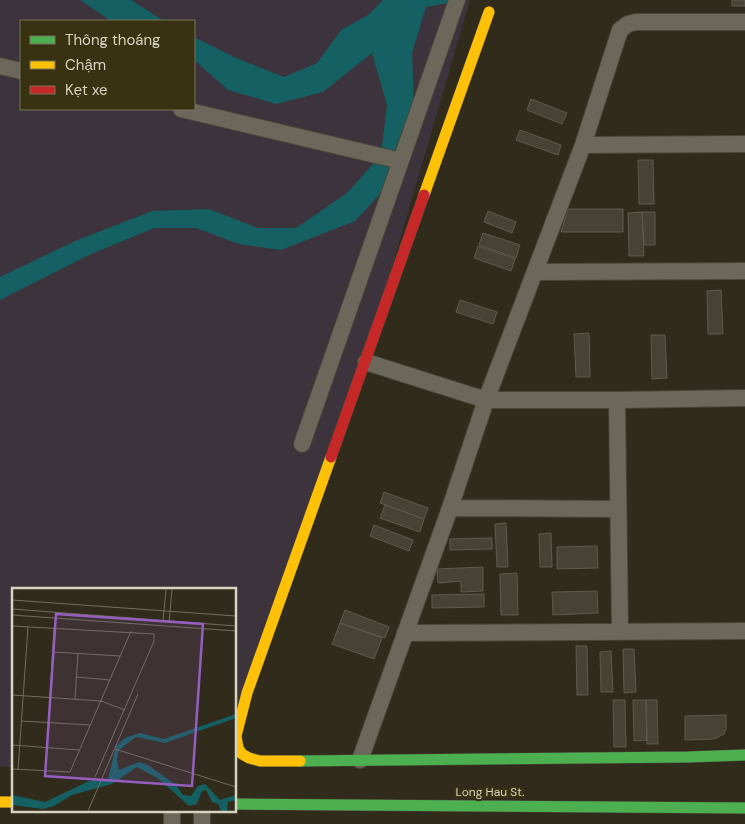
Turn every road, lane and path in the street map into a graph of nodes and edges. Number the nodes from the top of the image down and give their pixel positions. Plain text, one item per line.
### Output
1 (457, 0) edge
2 (489, 12) dead end
3 (745, 22) edge
4 (0, 66) edge
5 (20, 71) edge
6 (185, 110) edge
7 (745, 144) edge
8 (583, 145) junction
9 (401, 161) junction
10 (745, 271) edge
11 (535, 272) junction
12 (366, 362) junction
13 (745, 398) edge
14 (486, 400) junction
15 (617, 400) junction
16 (302, 444) dead end
17 (450, 508) junction
18 (618, 509) junction
19 (745, 630) edge
20 (620, 631) junction
21 (405, 633) junction
22 (236, 730) edge
23 (236, 744) edge
24 (745, 755) edge
25 (360, 760) junction
26 (236, 804) edge
27 (745, 808) edge

1 - 9 street
2 - 12 street
3 - 8 street
4 - 5 street
6 - 9 street
7 - 8 street
8 - 11 street
9 - 16 street
10 - 11 street
11 - 14 street
12 - 14 street
12 - 22 street
13 - 15 street
14 - 15 street
14 - 17 street
15 - 18 street
17 - 18 street
17 - 21 street
18 - 20 street
19 - 20 street
20 - 21 street
21 - 25 street
23 - 25 street
24 - 25 street
26 - 27 street, Long Hau St.

